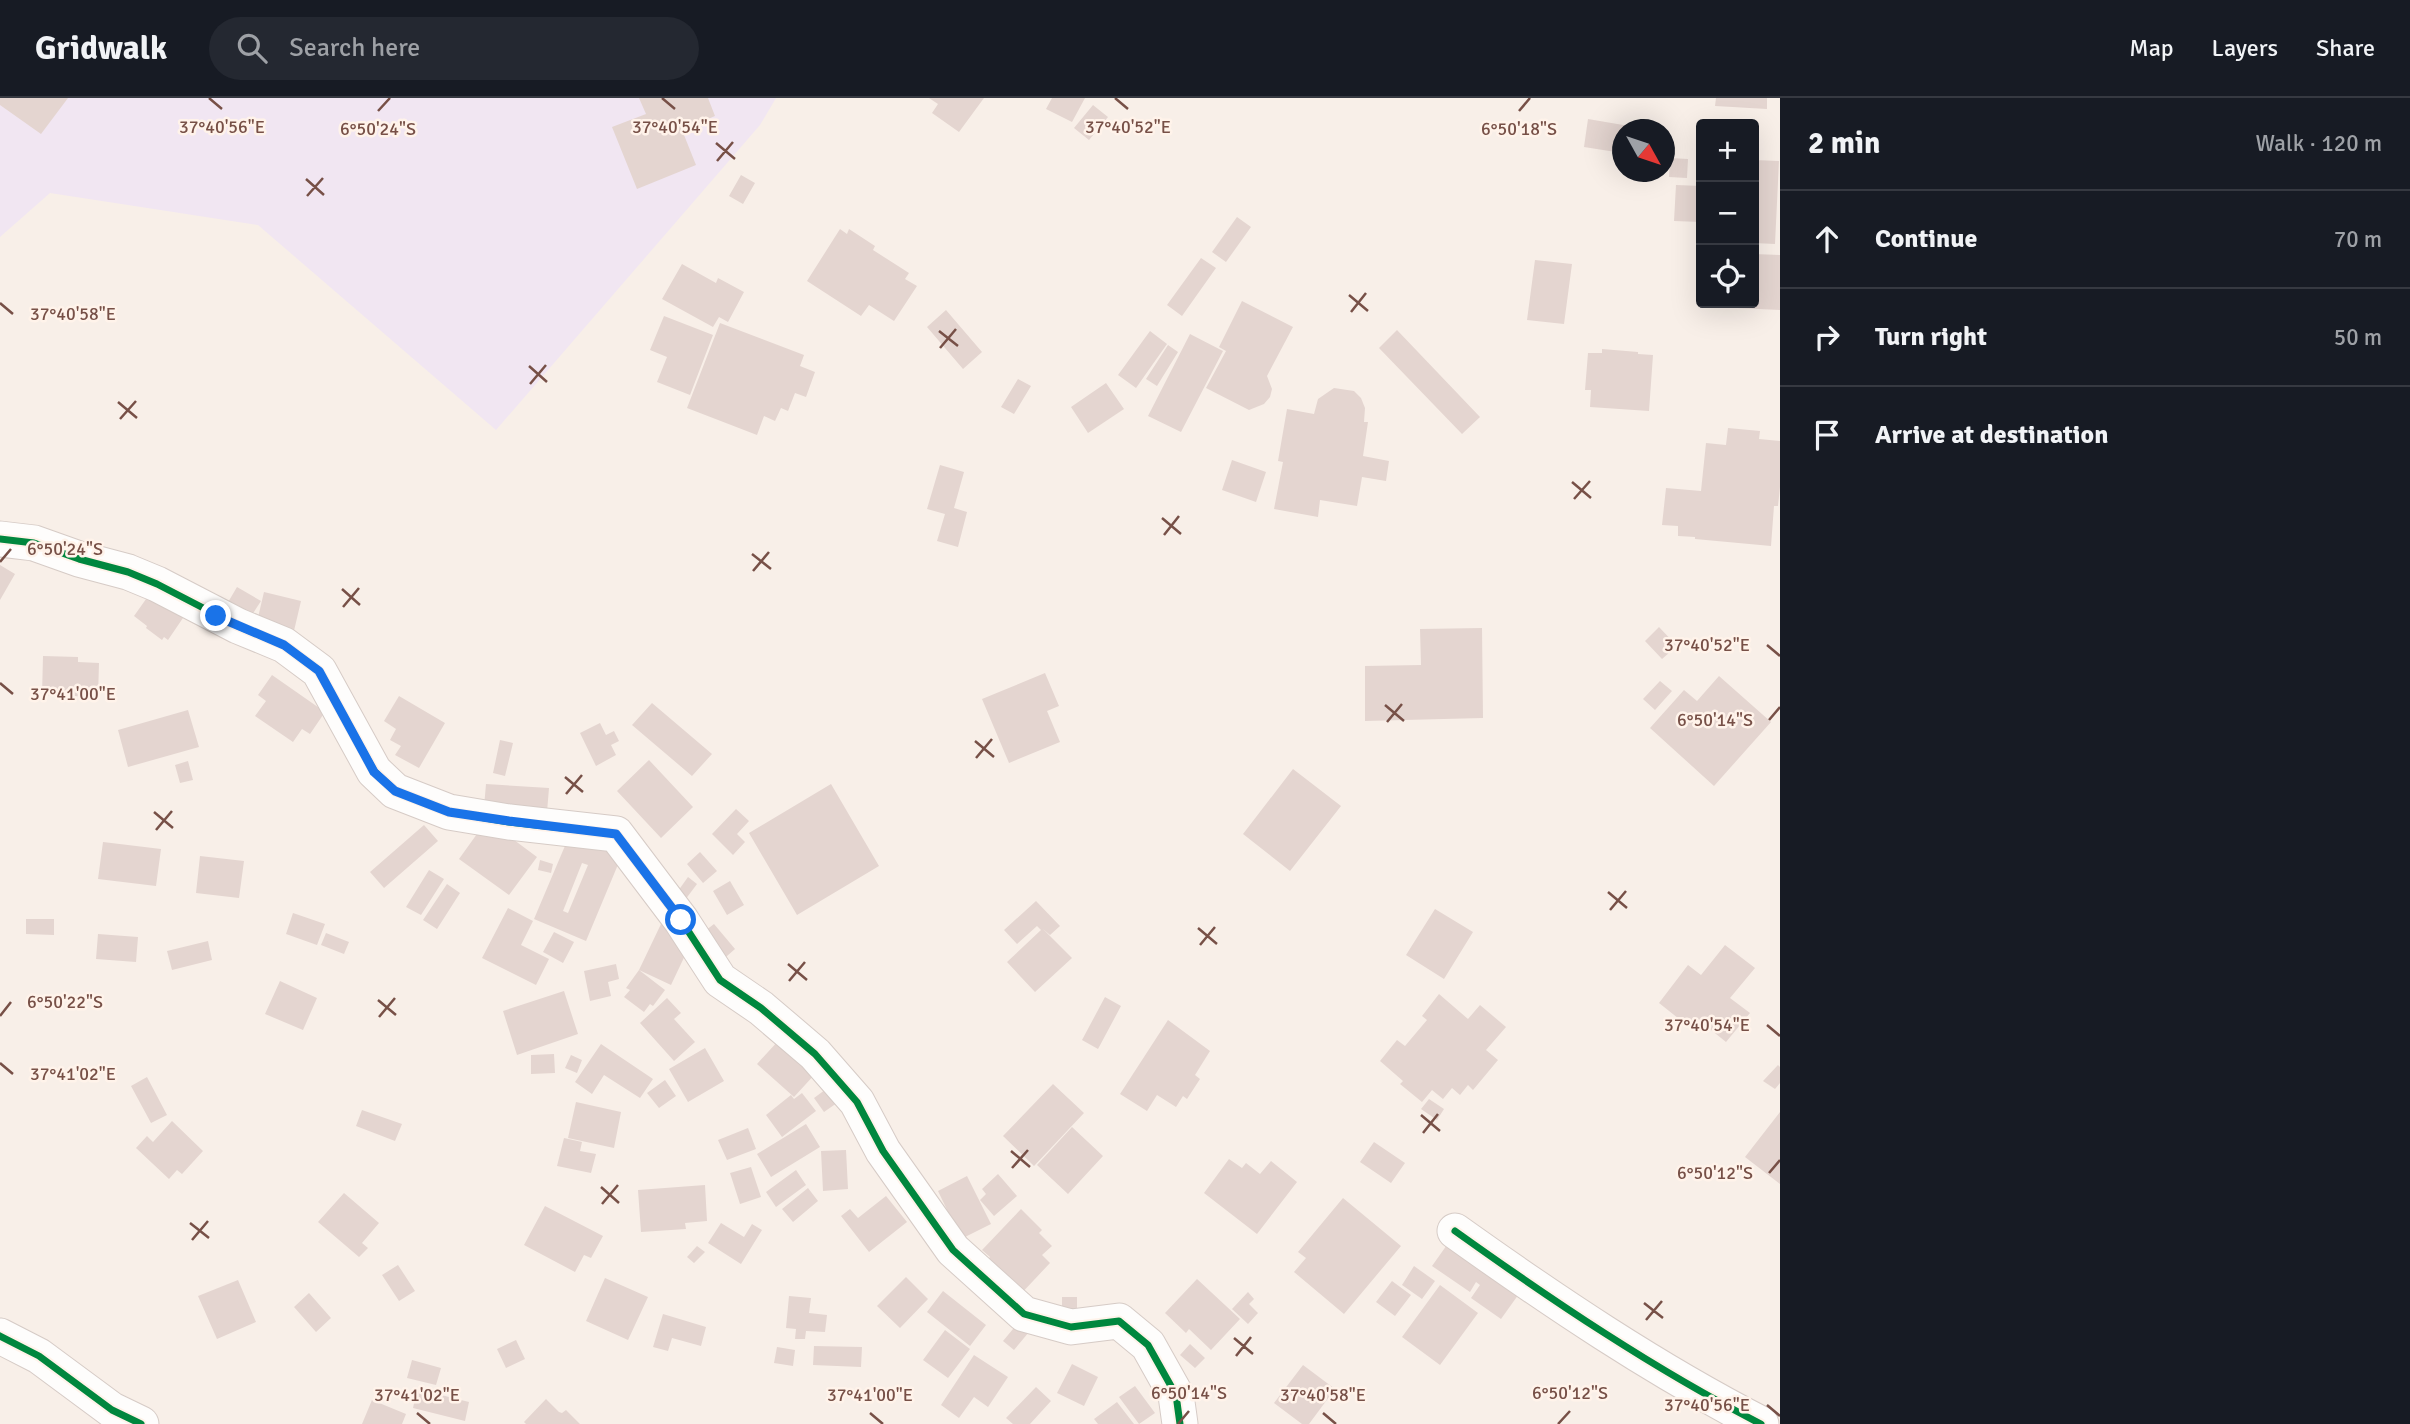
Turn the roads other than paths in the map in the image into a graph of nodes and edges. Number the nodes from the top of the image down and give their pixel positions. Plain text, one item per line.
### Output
1 (0, 539) edge
2 (1455, 1231) dead end
3 (0, 1336) edge
4 (141, 1424) edge
5 (1180, 1424) edge
6 (1761, 1424) edge

1 - 5 street
2 - 6 street
3 - 4 street

